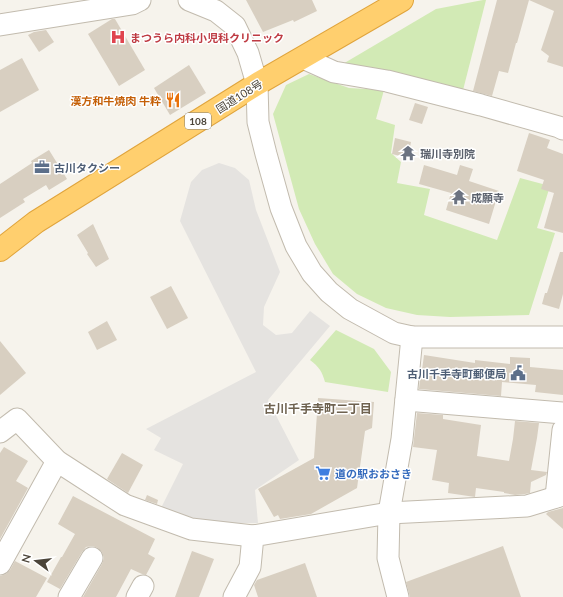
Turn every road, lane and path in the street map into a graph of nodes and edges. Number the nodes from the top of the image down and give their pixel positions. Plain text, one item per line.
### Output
1 (140, 0) edge
2 (189, 0) edge
3 (402, 0) edge
4 (0, 26) edge
5 (303, 58) junction
6 (257, 84) junction
7 (563, 129) edge
8 (0, 250) edge
9 (563, 337) edge
10 (412, 338) junction
11 (406, 400) junction
12 (563, 413) edge
13 (563, 430) edge
14 (0, 432) edge
15 (57, 461) junction
16 (560, 496) edge
17 (389, 513) junction
18 (252, 536) junction
19 (92, 558) dead end
20 (0, 564) edge
21 (69, 597) edge
22 (234, 597) edge
23 (398, 597) edge

1 - 4 street
2 - 6 street
3 - 5 highway, 国道108号 / 108
5 - 6 highway, 国道108号 / 108
5 - 7 street
6 - 8 highway, 国道108号 / 108
6 - 10 street
9 - 10 street
10 - 11 street
11 - 12 street
11 - 17 street
13 - 16 street
14 - 15 street
15 - 18 street
15 - 20 street
16 - 17 street
17 - 18 street
17 - 23 street
18 - 22 street
19 - 21 street

